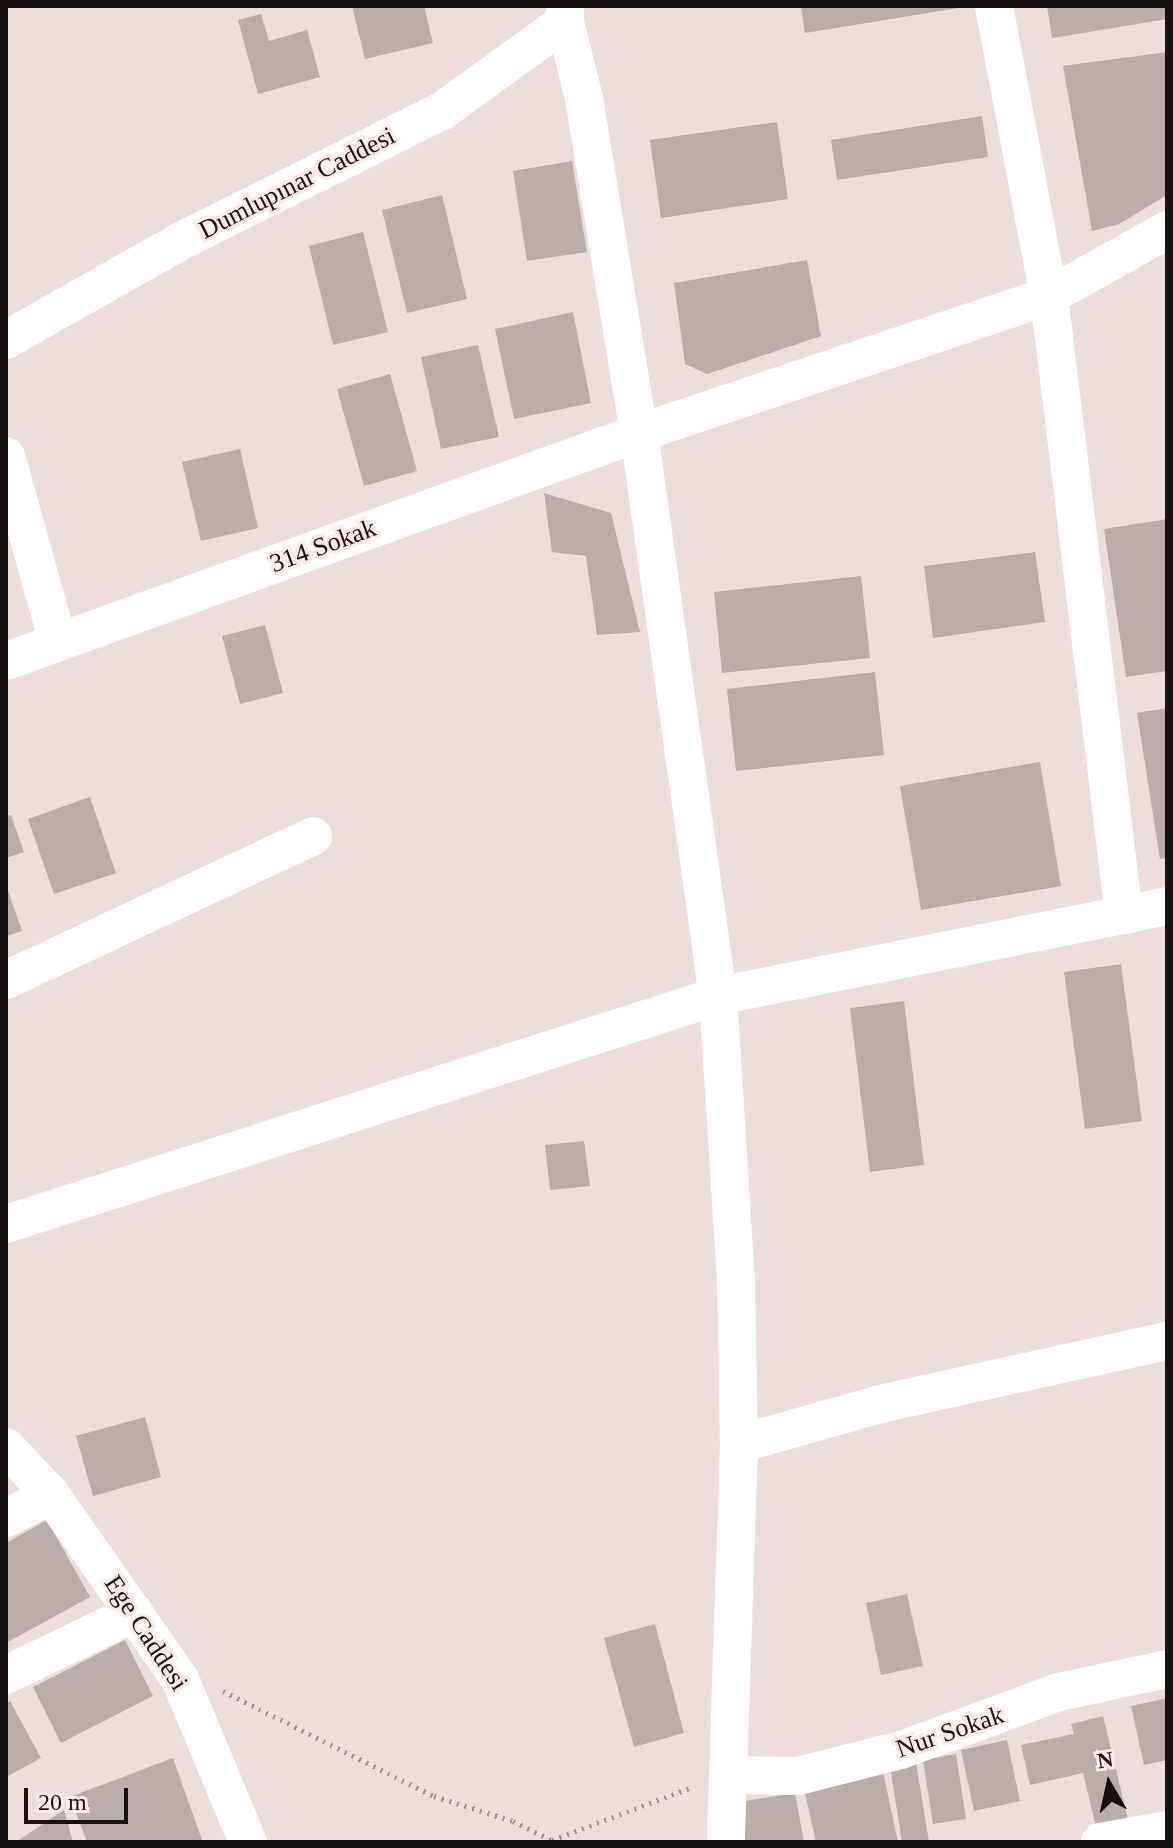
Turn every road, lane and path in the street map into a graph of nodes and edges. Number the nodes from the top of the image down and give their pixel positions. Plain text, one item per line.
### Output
1 (994, 6) edge
2 (565, 14) edge
3 (1167, 230) edge
4 (1049, 296) junction
5 (6, 340) edge
6 (639, 433) junction
7 (6, 456) edge
8 (58, 642) junction
9 (6, 661) edge
10 (313, 836) dead end
11 (1167, 906) edge
12 (1124, 915) junction
13 (6, 980) edge
14 (718, 996) junction
15 (6, 1224) edge
16 (1167, 1341) edge
17 (739, 1444) junction
18 (6, 1447) edge
19 (51, 1495) junction
20 (6, 1518) edge
21 (135, 1613) junction
22 (1167, 1669) edge
23 (6, 1675) edge
24 (180, 1679) junction
25 (730, 1775) junction
26 (1167, 1830) edge
27 (553, 1841) edge
28 (248, 1842) edge
29 (726, 1842) edge
30 (1100, 1842) edge

1 - 4 street
2 - 5 street, Dumlupınar Caddesi
2 - 6 street
3 - 4 street, 314 Sokak
4 - 6 street, 314 Sokak
4 - 12 street
6 - 8 street, 314 Sokak
6 - 14 street
7 - 8 street
8 - 9 street, 314 Sokak
10 - 13 street
11 - 12 street
12 - 14 street
14 - 15 street
14 - 17 street
16 - 17 street
17 - 25 street
18 - 19 street, Ege Caddesi
19 - 20 street
19 - 21 street, Ege Caddesi
21 - 23 street
21 - 24 street, Ege Caddesi
22 - 25 street, Nur Sokak
24 - 27 path
24 - 28 street, Ege Caddesi
25 - 27 path
25 - 29 street
26 - 30 street

